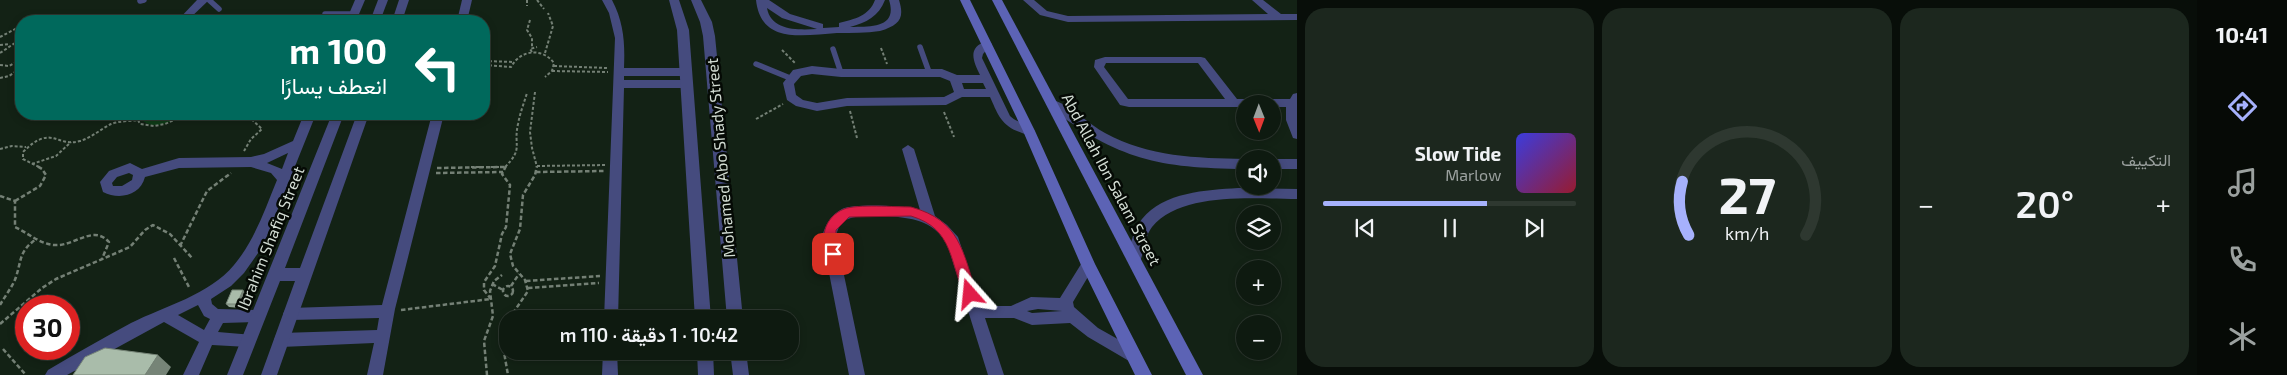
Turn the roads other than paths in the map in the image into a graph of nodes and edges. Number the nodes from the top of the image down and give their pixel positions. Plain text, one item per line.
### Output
1 (209, 0) edge
2 (360, 0) edge
3 (383, 0) edge
4 (404, 0) edge
5 (467, 0) edge
6 (607, 0) edge
7 (674, 0) edge
8 (696, 0) edge
9 (762, 0) edge
10 (880, 0) edge
11 (894, 0) edge
12 (965, 0) edge
13 (997, 0) edge
14 (1028, 0) edge
15 (1257, 0) edge
16 (199, 1) edge
17 (219, 9) dead end
18 (325, 14) dead end
19 (187, 15) edge
20 (334, 15) edge
21 (354, 15) edge
22 (377, 15) edge
23 (399, 15) edge
24 (463, 15) edge
25 (1278, 17) junction
26 (1297, 17) edge
27 (986, 44) junction
28 (920, 47) dead end
29 (834, 48) dead end
30 (756, 64) dead end
31 (930, 72) junction
32 (841, 73) junction
33 (619, 75) junction
34 (686, 78) junction
35 (790, 78) junction
36 (954, 79) junction
37 (986, 79) junction
38 (960, 93) junction
39 (993, 93) junction
40 (1295, 100) edge
41 (1234, 103) junction
42 (1053, 104) junction
43 (307, 120) edge
44 (336, 120) edge
45 (361, 120) edge
46 (437, 120) edge
47 (1029, 131) junction
48 (1297, 135) edge
49 (297, 144) junction
50 (908, 150) dead end
51 (251, 162) junction
52 (1281, 164) edge
53 (1297, 164) edge
54 (1236, 166) edge
55 (140, 174) dead end
56 (283, 178) junction
57 (1236, 192) edge
58 (1281, 192) edge
59 (1297, 194) edge
60 (929, 218) junction
61 (1134, 259) junction
62 (1088, 265) junction
63 (305, 274) junction
64 (274, 275) junction
65 (200, 298) junction
66 (611, 310) edge
67 (702, 310) edge
68 (734, 310) edge
69 (388, 311) junction
70 (1069, 311) junction
71 (976, 312) junction
72 (290, 314) junction
73 (165, 315) junction
74 (258, 316) junction
75 (218, 317) junction
76 (382, 336) junction
77 (208, 338) junction
78 (248, 340) junction
79 (281, 340) junction
80 (1134, 356) junction
81 (610, 360) edge
82 (705, 360) edge
83 (739, 360) edge
84 (53, 375) edge
85 (192, 375) edge
86 (235, 375) edge
87 (269, 375) edge
88 (375, 375) edge
89 (610, 375) edge
90 (706, 375) edge
91 (741, 375) edge
92 (857, 375) edge
93 (996, 375) edge
94 (1144, 375) edge
95 (1195, 375) edge

1 - 17 lane
2 - 21 street
3 - 22 street
4 - 23 street
5 - 24 street
6 - 33 street
7 - 34 street, Mohamed Abo Shady Street
8 - 68 street, Mohamed Abo Shady Street
9 - 10 street
9 - 11 street
12 - 27 main road
13 - 42 main road, Abd Allah Ibn Salam Street
14 - 25 street
15 - 25 street
16 - 19 street
18 - 20 lane
25 - 26 street
27 - 37 street
27 - 47 main road
28 - 31 lane
29 - 32 lane
30 - 35 lane
31 - 32 street
31 - 36 street
32 - 35 street
33 - 34 street
33 - 66 street
34 - 67 street, Mohamed Abo Shady Street
35 - 38 street
36 - 37 street
36 - 38 street
37 - 39 street
38 - 39 street
39 - 47 street
40 - 41 street
40 - 48 street
41 - 41 street
42 - 54 street
42 - 61 main road, Abd Allah Ibn Salam Street
43 - 49 street
44 - 64 street, Ibrahim Shafiq Street
45 - 63 street
46 - 69 street
47 - 62 main road
49 - 51 street
49 - 56 street
50 - 60 street
51 - 55 street
51 - 56 street
52 - 53 street
56 - 65 street
57 - 61 street
58 - 59 street
60 - 71 street
60 - 92 street
61 - 95 main road, Abd Allah Ibn Salam Street
62 - 70 street
62 - 80 main road
63 - 64 street
63 - 72 street
64 - 74 street, Ibrahim Shafiq Street
65 - 73 street
65 - 75 street
69 - 72 street
69 - 76 street
70 - 71 street
70 - 80 street
71 - 93 street
72 - 79 street
73 - 77 street
73 - 84 street
74 - 75 street
74 - 78 street, Ibrahim Shafiq Street
75 - 77 street
76 - 79 street
76 - 88 street
77 - 78 street
77 - 85 street
78 - 86 street, Ibrahim Shafiq Street
79 - 87 street
80 - 94 main road
81 - 89 street
82 - 90 street
83 - 91 street

